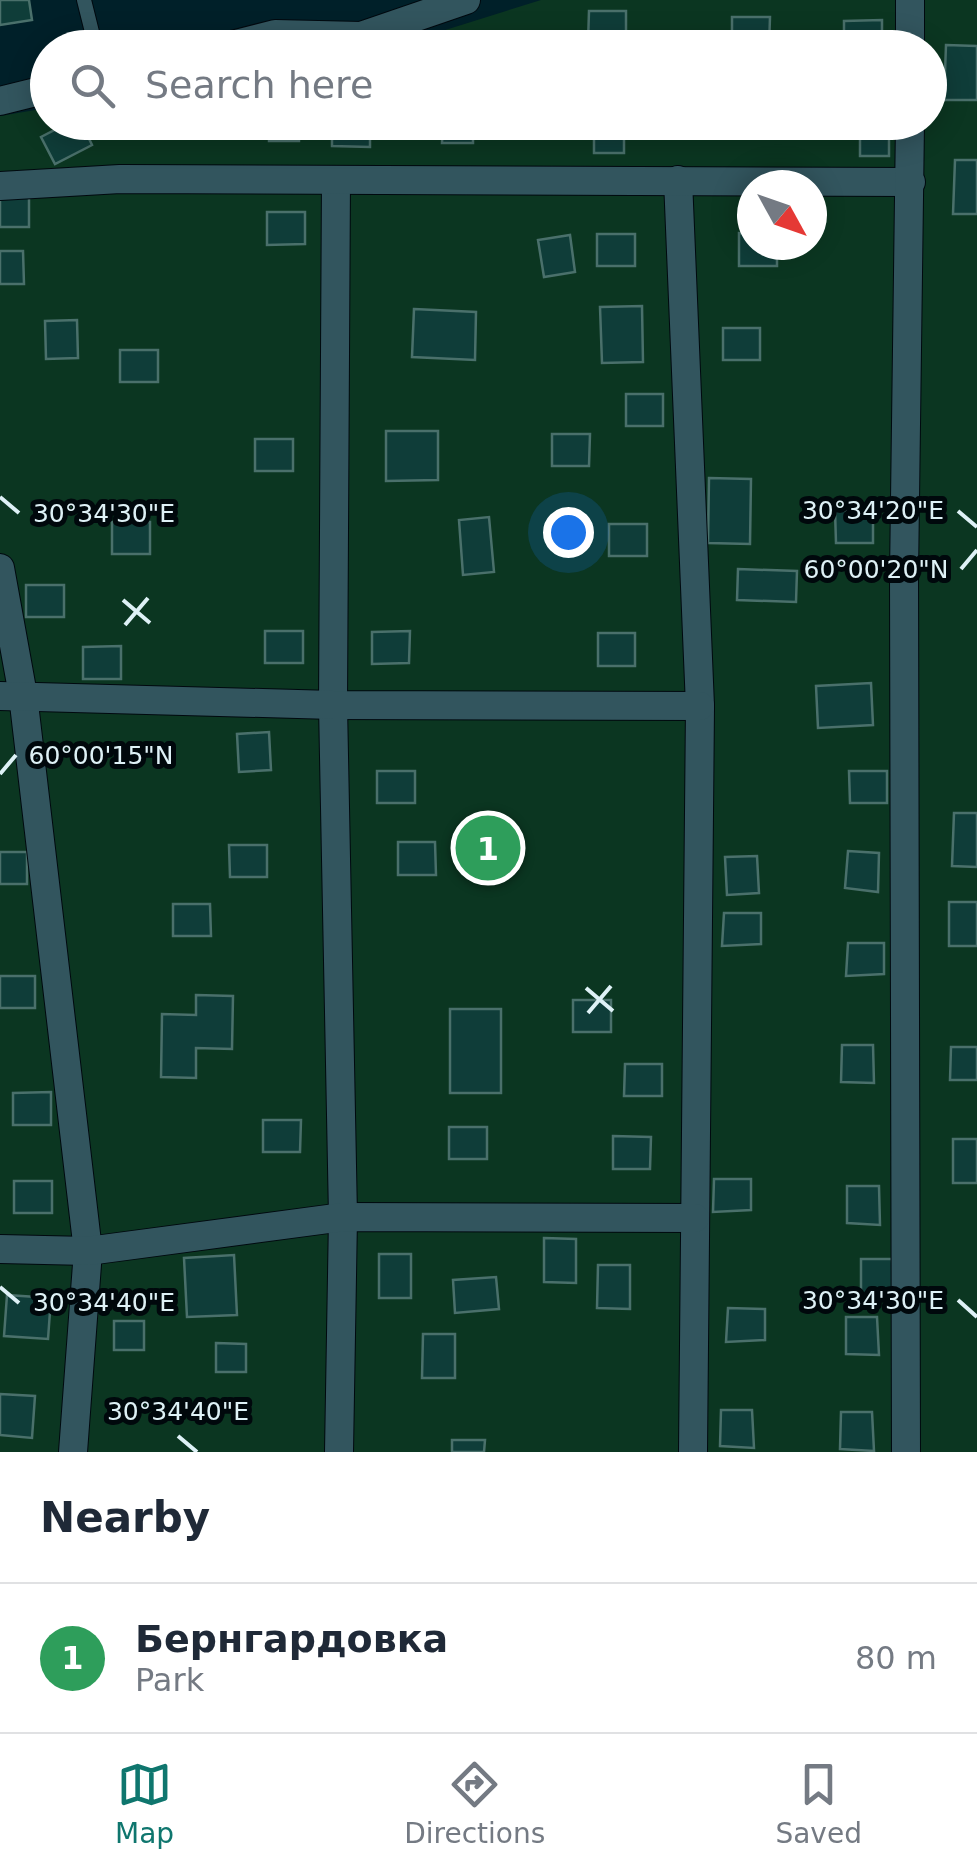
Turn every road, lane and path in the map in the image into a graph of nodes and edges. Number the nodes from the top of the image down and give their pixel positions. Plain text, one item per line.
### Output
1 (84, 0) edge
2 (466, 0) edge
3 (910, 0) edge
4 (92, 30) edge
5 (378, 30) edge
6 (910, 30) edge
7 (30, 94) edge
8 (0, 101) edge
9 (910, 140) edge
10 (336, 180) junction
11 (678, 180) junction
12 (911, 182) junction
13 (0, 186) edge
14 (0, 568) edge
15 (12, 695) edge
16 (334, 704) junction
17 (700, 706) junction
18 (343, 1217) junction
19 (695, 1218) junction
20 (0, 1249) edge
21 (88, 1252) junction
22 (72, 1452) edge
23 (338, 1452) edge
24 (693, 1452) edge
25 (906, 1452) edge

1 - 4 lane
2 - 5 street
3 - 6 street
7 - 8 street
9 - 12 street
10 - 11 street
10 - 13 street
10 - 16 street
11 - 12 street
11 - 17 street
12 - 25 street
14 - 15 street
15 - 16 street
15 - 21 street
16 - 17 street
16 - 18 street
17 - 19 street
18 - 19 street
18 - 21 street
18 - 23 street
19 - 24 street
20 - 21 street
21 - 22 street

